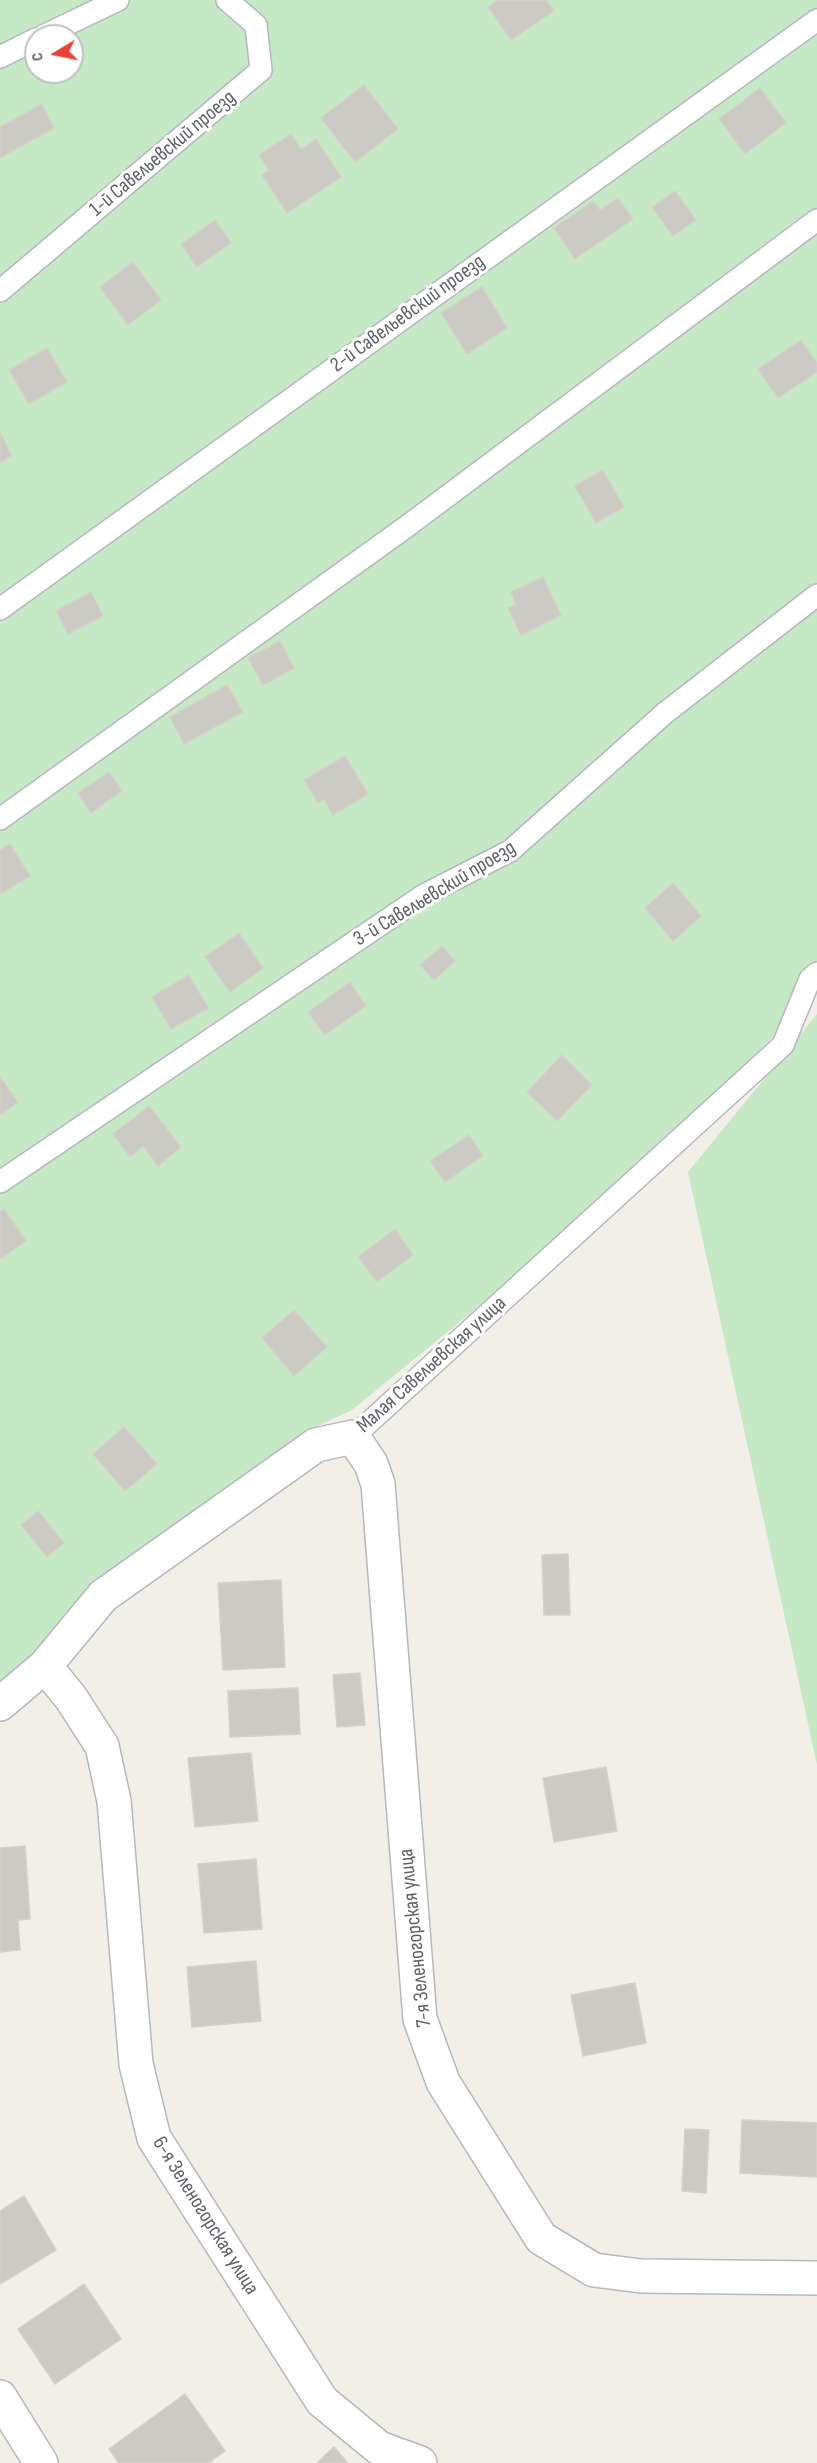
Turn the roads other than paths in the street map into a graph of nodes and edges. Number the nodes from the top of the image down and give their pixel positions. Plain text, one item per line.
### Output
1 (118, 0) edge
2 (227, 0) edge
3 (817, 20) edge
4 (68, 24) edge
5 (24, 45) edge
6 (0, 57) edge
7 (817, 220) edge
8 (0, 291) edge
9 (817, 595) edge
10 (0, 609) edge
11 (0, 819) edge
12 (817, 973) edge
13 (0, 1182) edge
14 (353, 1437) junction
15 (45, 1666) junction
16 (0, 1704) edge
17 (817, 2278) edge
18 (0, 2397) edge
19 (41, 2463) edge
20 (420, 2463) edge

1 - 4 lane
2 - 8 lane, 1-й Савельевский проезд
3 - 10 lane, 2-й Савельевский проезд
5 - 6 lane
7 - 11 lane
9 - 13 lane, 3-й Савельевский проезд
12 - 14 lane, Малая Савельевская улица
14 - 15 street, Малая Савельевская улица
14 - 17 street, 7-я Зеленогорская улица
15 - 16 street, Малая Савельевская улица
15 - 20 street, 6-я Зеленогорская улица
18 - 19 street

